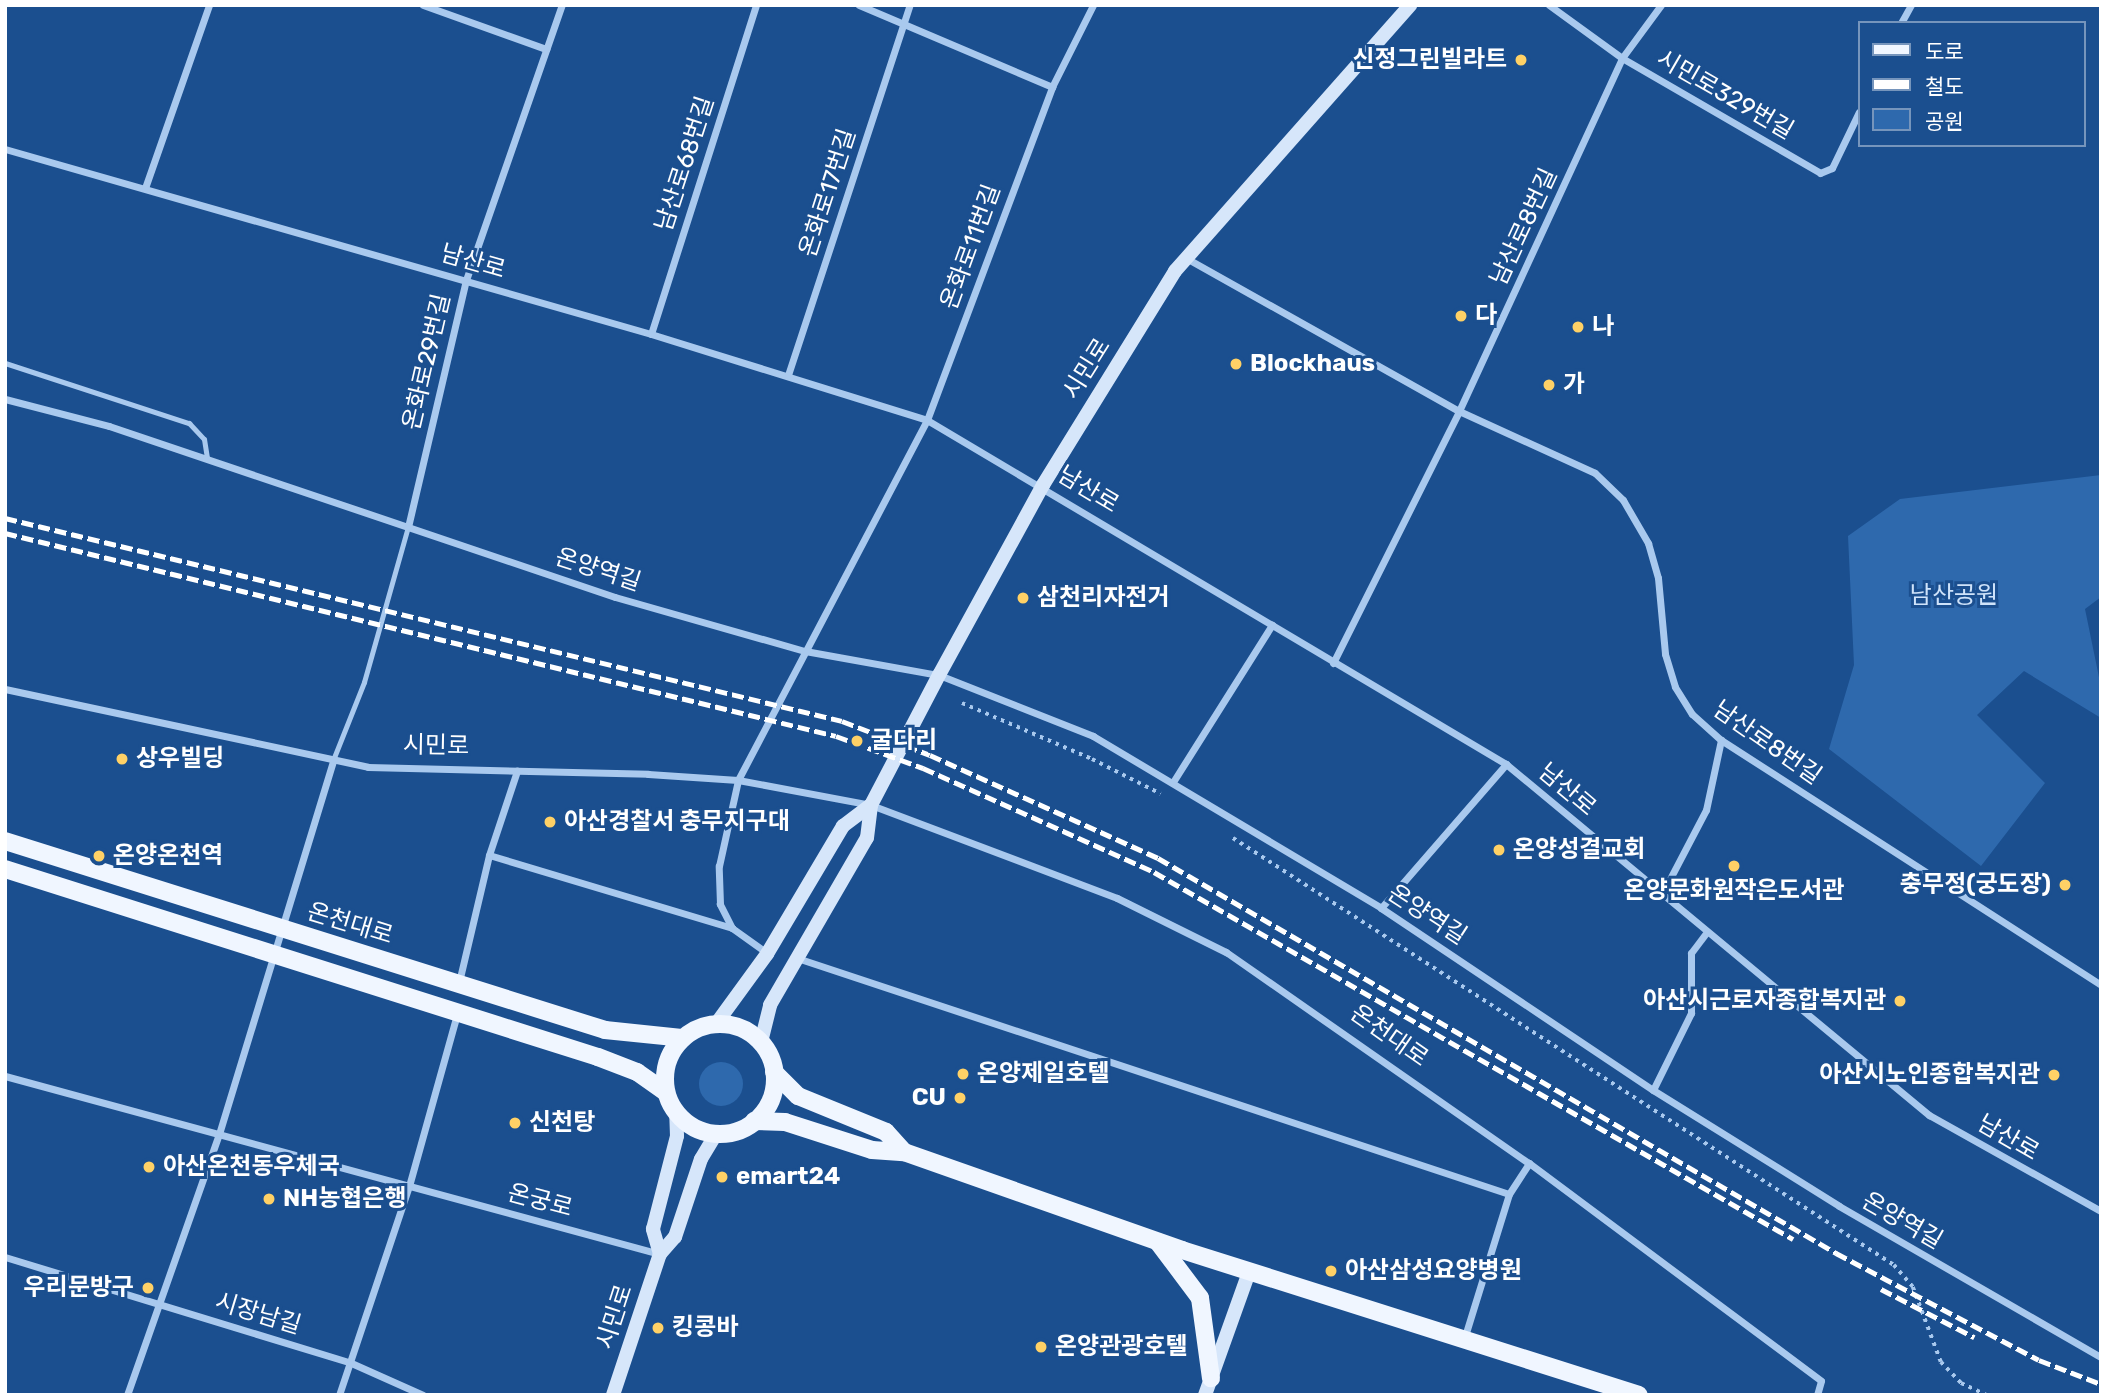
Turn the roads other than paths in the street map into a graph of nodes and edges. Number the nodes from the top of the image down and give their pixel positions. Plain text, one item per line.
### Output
1 (209, 5) edge
2 (423, 5) edge
3 (562, 5) edge
4 (756, 5) edge
5 (859, 5) edge
6 (910, 5) edge
7 (1093, 5) edge
8 (1410, 5) edge
9 (1549, 5) edge
10 (1661, 5) edge
11 (1910, 5) edge
12 (1902, 21) edge
13 (904, 24) junction
14 (546, 48) junction
15 (1622, 58) junction
16 (1052, 87) junction
17 (1857, 115) edge
18 (5, 149) edge
19 (145, 188) junction
20 (1185, 258) junction
21 (466, 280) junction
22 (651, 334) junction
23 (5, 363) edge
24 (788, 375) junction
25 (5, 399) edge
26 (1459, 411) junction
27 (928, 420) junction
28 (207, 459) junction
29 (1042, 485) junction
30 (408, 527) junction
31 (1272, 625) junction
32 (805, 651) junction
33 (1333, 663) junction
34 (939, 675) junction
35 (5, 690) edge
36 (1721, 740) junction
37 (333, 760) junction
38 (1506, 764) junction
39 (517, 771) junction
40 (738, 780) junction
41 (1173, 782) junction
42 (871, 804) junction
43 (5, 841) edge
44 (488, 855) junction
45 (7, 874) edge
46 (1662, 894) junction
47 (1381, 908) junction
48 (732, 928) junction
49 (283, 929) junction
50 (1707, 932) junction
51 (276, 954) junction
52 (767, 954) junction
53 (797, 958) junction
54 (459, 984) junction
55 (2101, 985) edge
56 (457, 1012) junction
57 (716, 1024) junction
58 (682, 1038) junction
59 (761, 1042) junction
60 (774, 1072) junction
61 (5, 1076) edge
62 (1653, 1090) junction
63 (666, 1092) junction
64 (676, 1112) junction
65 (754, 1121) junction
66 (716, 1134) junction
67 (219, 1135) junction
68 (904, 1152) junction
69 (1530, 1163) junction
70 (409, 1186) junction
71 (1510, 1194) junction
72 (2101, 1211) edge
73 (1158, 1241) junction
74 (660, 1254) junction
75 (5, 1257) edge
76 (1249, 1272) junction
77 (157, 1303) junction
78 (1465, 1336) junction
79 (2101, 1357) edge
80 (349, 1362) junction
81 (1208, 1386) edge
82 (1609, 1390) edge
83 (127, 1395) edge
84 (339, 1395) edge
85 (423, 1395) edge
86 (613, 1395) edge
87 (1639, 1395) edge
88 (1817, 1395) edge

1 - 19 street
2 - 14 street
3 - 14 street, 온화로29번길
4 - 22 street, 남산로68번길
5 - 13 street
6 - 13 street, 온화로17번길
7 - 16 street, 온화로11번길
8 - 20 main road, 시민로
9 - 15 street, 시민로329번길
10 - 15 street, 남산로8번길
11 - 12 street
13 - 16 street
13 - 24 street, 온화로17번길
14 - 21 street, 온화로29번길
15 - 17 street, 시민로329번길
15 - 26 street, 남산로8번길
16 - 27 street, 온화로11번길
18 - 19 street, 남산로
19 - 21 street, 남산로
20 - 26 street, 남산로8번길
20 - 29 main road, 시민로
21 - 22 street, 남산로
21 - 30 street, 온화로29번길
22 - 24 street, 남산로
23 - 28 lane
24 - 27 street, 남산로
25 - 28 street, 온양역길
26 - 33 street
26 - 36 street, 남산로8번길
27 - 29 street, 남산로
27 - 32 street
28 - 30 street, 온양역길
29 - 31 street, 남산로
29 - 34 main road, 시민로
30 - 32 street, 온양역길
30 - 37 lane
31 - 33 street, 남산로
31 - 41 street
32 - 34 street, 온양역길
32 - 40 street
33 - 38 street, 남산로
34 - 41 street, 온양역길
34 - 42 main road, 시민로
35 - 37 street, 시민로
36 - 46 street
36 - 55 street, 남산로8번길
37 - 39 street, 시민로
37 - 49 street
38 - 46 street, 남산로
38 - 47 street
39 - 40 street, 시민로
39 - 44 street
40 - 42 street, 시민로
40 - 48 street
41 - 47 street, 온양역길
42 - 52 main road, 시민로
42 - 53 main road, 시민로
42 - 69 street, 온천대로
43 - 49 main road, 온천대로
44 - 48 street
44 - 54 street
45 - 51 main road, 온천대로
46 - 50 street, 남산로
47 - 62 street, 온양역길
48 - 52 street
49 - 51 street
49 - 54 main road, 온천대로
50 - 62 street
50 - 72 street, 남산로
51 - 56 main road, 온천대로
51 - 67 street
52 - 57 main road, 시민로
53 - 59 main road, 시민로
53 - 71 street
54 - 58 main road, 온천대로
56 - 63 main road, 온천대로
56 - 70 street
57 - 58 main road
57 - 59 main road
58 - 63 main road
59 - 60 main road
60 - 65 main road
60 - 68 main road
61 - 67 street, 온궁로
62 - 79 street, 온양역길
63 - 64 main road
64 - 66 main road
64 - 74 main road, 시민로
65 - 66 main road
65 - 68 main road
66 - 74 main road, 시민로
67 - 70 street, 온궁로
67 - 77 street
68 - 73 main road
69 - 71 street
69 - 88 street, 온천대로
70 - 74 street, 온궁로
70 - 80 street
71 - 78 street
73 - 76 main road
73 - 81 main road
74 - 86 main road, 시민로
75 - 77 street, 시장남길
76 - 78 main road
76 - 81 main road
77 - 80 street, 시장남길
77 - 83 street
78 - 82 main road
80 - 84 street
80 - 85 street, 시장남길
82 - 87 main road

